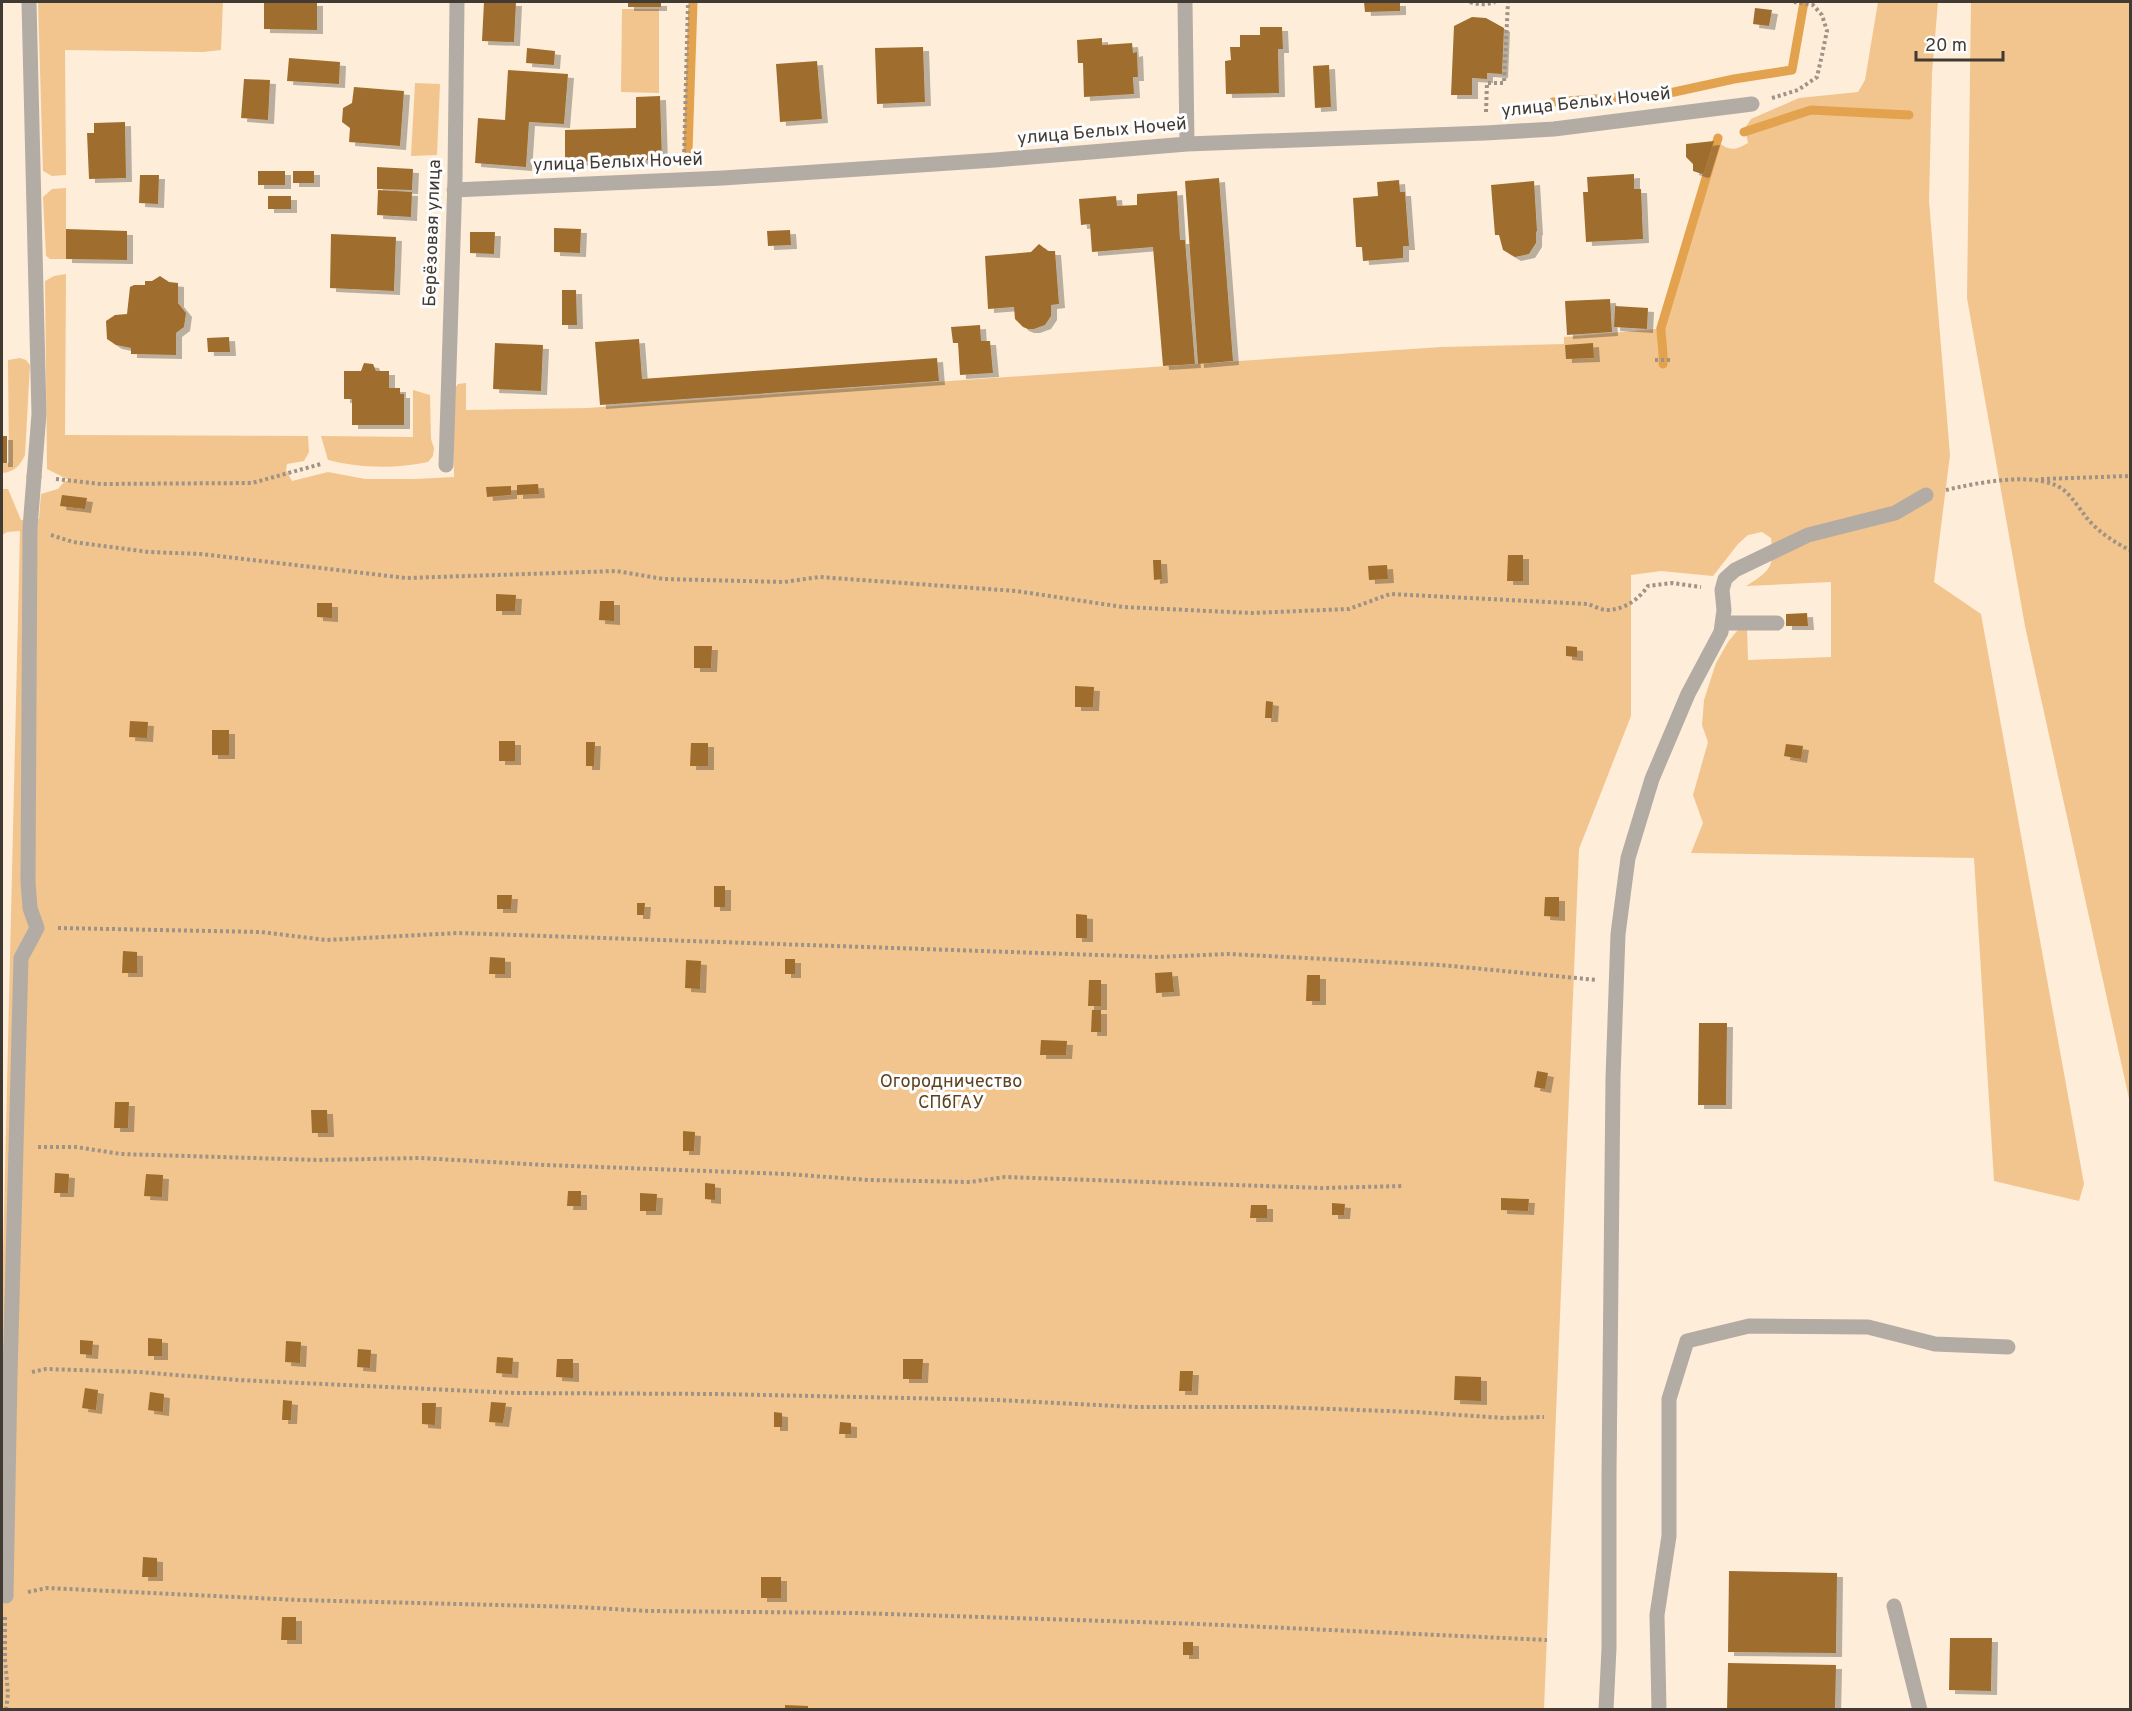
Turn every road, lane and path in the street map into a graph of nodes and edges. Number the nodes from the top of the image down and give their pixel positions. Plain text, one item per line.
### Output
1 (29, 2) edge
2 (457, 2) edge
3 (688, 2) edge
4 (1185, 2) edge
5 (1470, 2) edge
6 (1495, 2) edge
7 (1508, 2) edge
8 (1794, 2) edge
9 (1752, 104) joint
10 (1486, 106) dead end
11 (1186, 144) junction
12 (683, 180) junction
13 (454, 190) junction
14 (1655, 360) dead end
15 (1670, 360) dead end
16 (321, 464) dead end
17 (446, 465) dead end
18 (34, 477) junction
19 (2130, 477) edge
20 (2039, 479) junction
21 (1926, 495) joint
22 (30, 528) junction
23 (2130, 550) edge
24 (1722, 590) junction
25 (1777, 622) dead end
26 (1724, 623) junction
27 (37, 928) junction
28 (1617, 982) junction
29 (17, 1153) junction
30 (1404, 1186) dead end
31 (2008, 1347) dead end
32 (10, 1376) junction
33 (1545, 1417) dead end
34 (6, 1596) junction
35 (1894, 1606) dead end
36 (1547, 1640) dead end
37 (6, 1710) edge
38 (1606, 1710) edge
39 (1659, 1710) edge
40 (1920, 1710) edge

1 - 18 street
2 - 13 street, Берёзовая улица
3 - 12 path
4 - 11 street
5 - 6 path
7 - 10 path
8 - 9 path
9 - 11 street, улица Белых Ночей
11 - 12 street, улица Белых Ночей
12 - 13 street, улица Белых Ночей
13 - 17 street, Берёзовая улица
14 - 15 path
16 - 18 path
18 - 22 street
19 - 20 path
20 - 21 path
20 - 23 path
21 - 24 street
22 - 24 path
22 - 27 street
24 - 26 street
25 - 26 street
26 - 28 street
27 - 28 path
27 - 29 street
28 - 38 street
29 - 30 path
29 - 32 street
31 - 39 street
32 - 33 path
32 - 34 street
34 - 36 path
34 - 37 path
35 - 40 street

